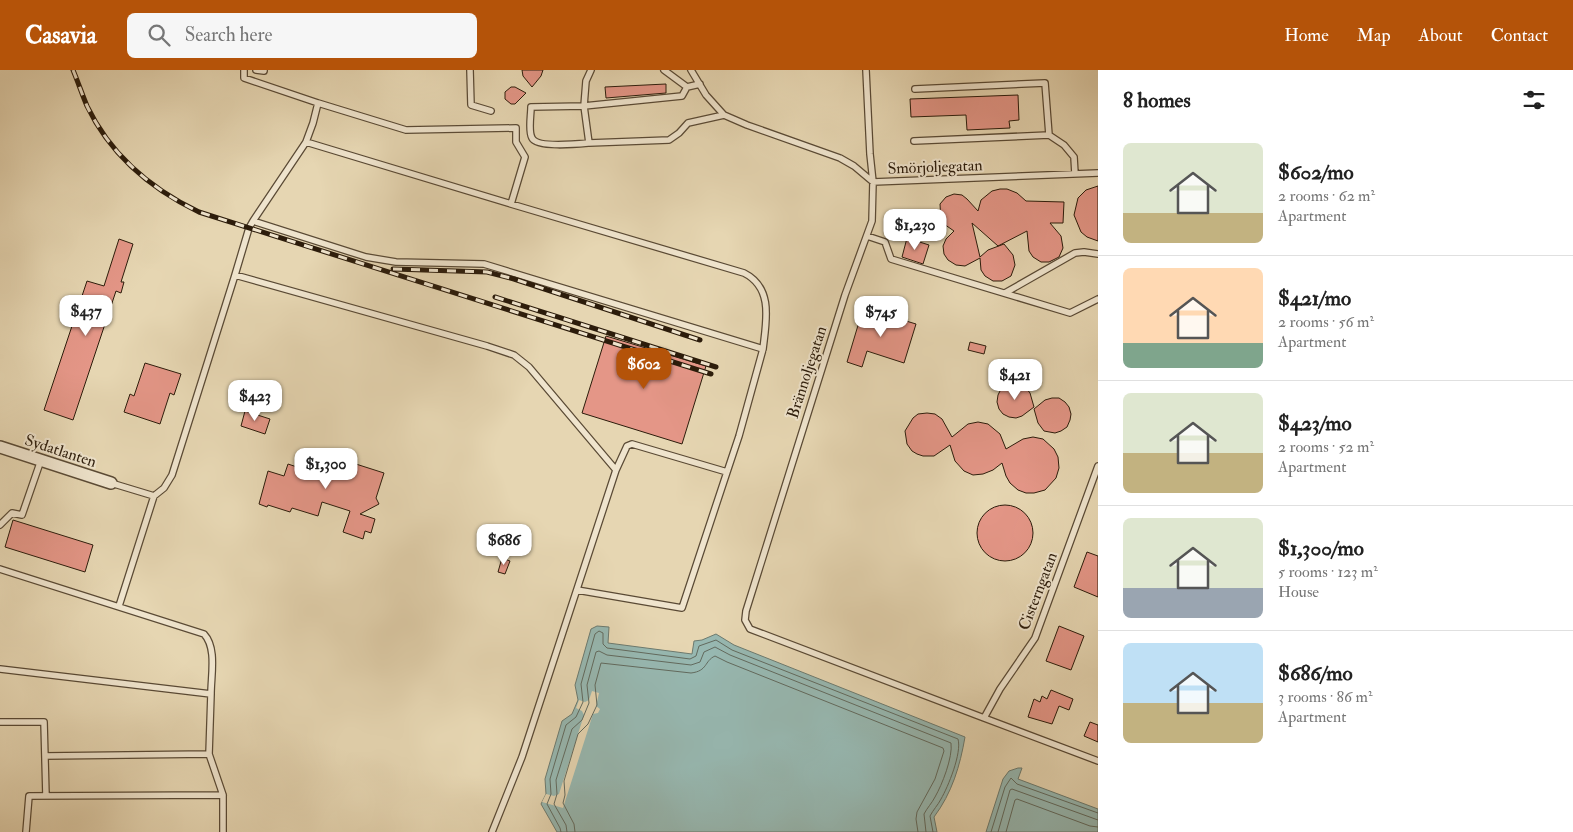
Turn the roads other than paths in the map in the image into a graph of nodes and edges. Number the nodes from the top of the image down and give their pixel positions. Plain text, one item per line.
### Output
1 (244, 70) edge
2 (256, 70) edge
3 (264, 70) edge
4 (470, 70) edge
5 (591, 70) edge
6 (664, 70) edge
7 (691, 70) edge
8 (866, 70) edge
9 (700, 84) junction
10 (687, 87) junction
11 (915, 89) dead end
12 (318, 103) junction
13 (584, 106) junction
14 (491, 111) dead end
15 (724, 115) junction
16 (1049, 135) junction
17 (914, 141) dead end
18 (306, 142) junction
19 (589, 143) junction
20 (1098, 173) edge
21 (1075, 174) junction
22 (873, 182) junction
23 (511, 204) junction
24 (253, 221) junction
25 (867, 236) junction
26 (1098, 254) edge
27 (235, 275) junction
28 (1005, 294) junction
29 (1098, 299) edge
30 (763, 349) junction
31 (0, 447) edge
32 (41, 460) junction
33 (1098, 466) edge
34 (616, 470) junction
35 (727, 472) junction
36 (111, 483) joint
37 (154, 496) junction
38 (0, 525) edge
39 (0, 569) edge
40 (577, 590) junction
41 (119, 606) junction
42 (0, 669) edge
43 (211, 694) junction
44 (984, 718) junction
45 (0, 722) edge
46 (209, 754) junction
47 (45, 756) junction
48 (1098, 761) edge
49 (223, 795) junction
50 (46, 796) junction
51 (26, 832) edge
52 (223, 832) edge
53 (492, 832) edge

1 - 12 lane
2 - 3 lane
4 - 14 lane
5 - 13 lane
6 - 10 lane
7 - 9 lane, Smörjoljegatan
8 - 22 lane, Brännoljegatan
9 - 10 lane
9 - 15 lane, Smörjoljegatan
10 - 13 lane
11 - 16 lane
12 - 18 lane
12 - 23 lane
13 - 19 lane
13 - 19 lane
15 - 19 lane
15 - 22 lane, Smörjoljegatan
16 - 17 lane
16 - 21 lane
18 - 23 lane
18 - 24 lane
20 - 21 lane, Smörjoljegatan
21 - 22 lane, Smörjoljegatan
22 - 25 lane, Brännoljegatan
23 - 30 lane
24 - 27 lane
24 - 30 lane
25 - 28 lane
25 - 44 lane, Brännoljegatan
26 - 28 lane
27 - 34 lane
27 - 37 lane
28 - 29 lane
30 - 35 lane
31 - 32 street, Sydatlanten
32 - 36 street, Sydatlanten
32 - 38 lane
33 - 44 lane, Cisterngatan
34 - 35 lane
34 - 40 lane
35 - 40 lane
36 - 37 lane
37 - 41 lane
39 - 41 lane
40 - 53 lane
41 - 43 lane
42 - 43 lane
43 - 46 lane
44 - 48 lane
45 - 47 lane
46 - 47 lane
46 - 49 lane
47 - 50 lane
49 - 50 lane
49 - 52 lane
50 - 51 lane

